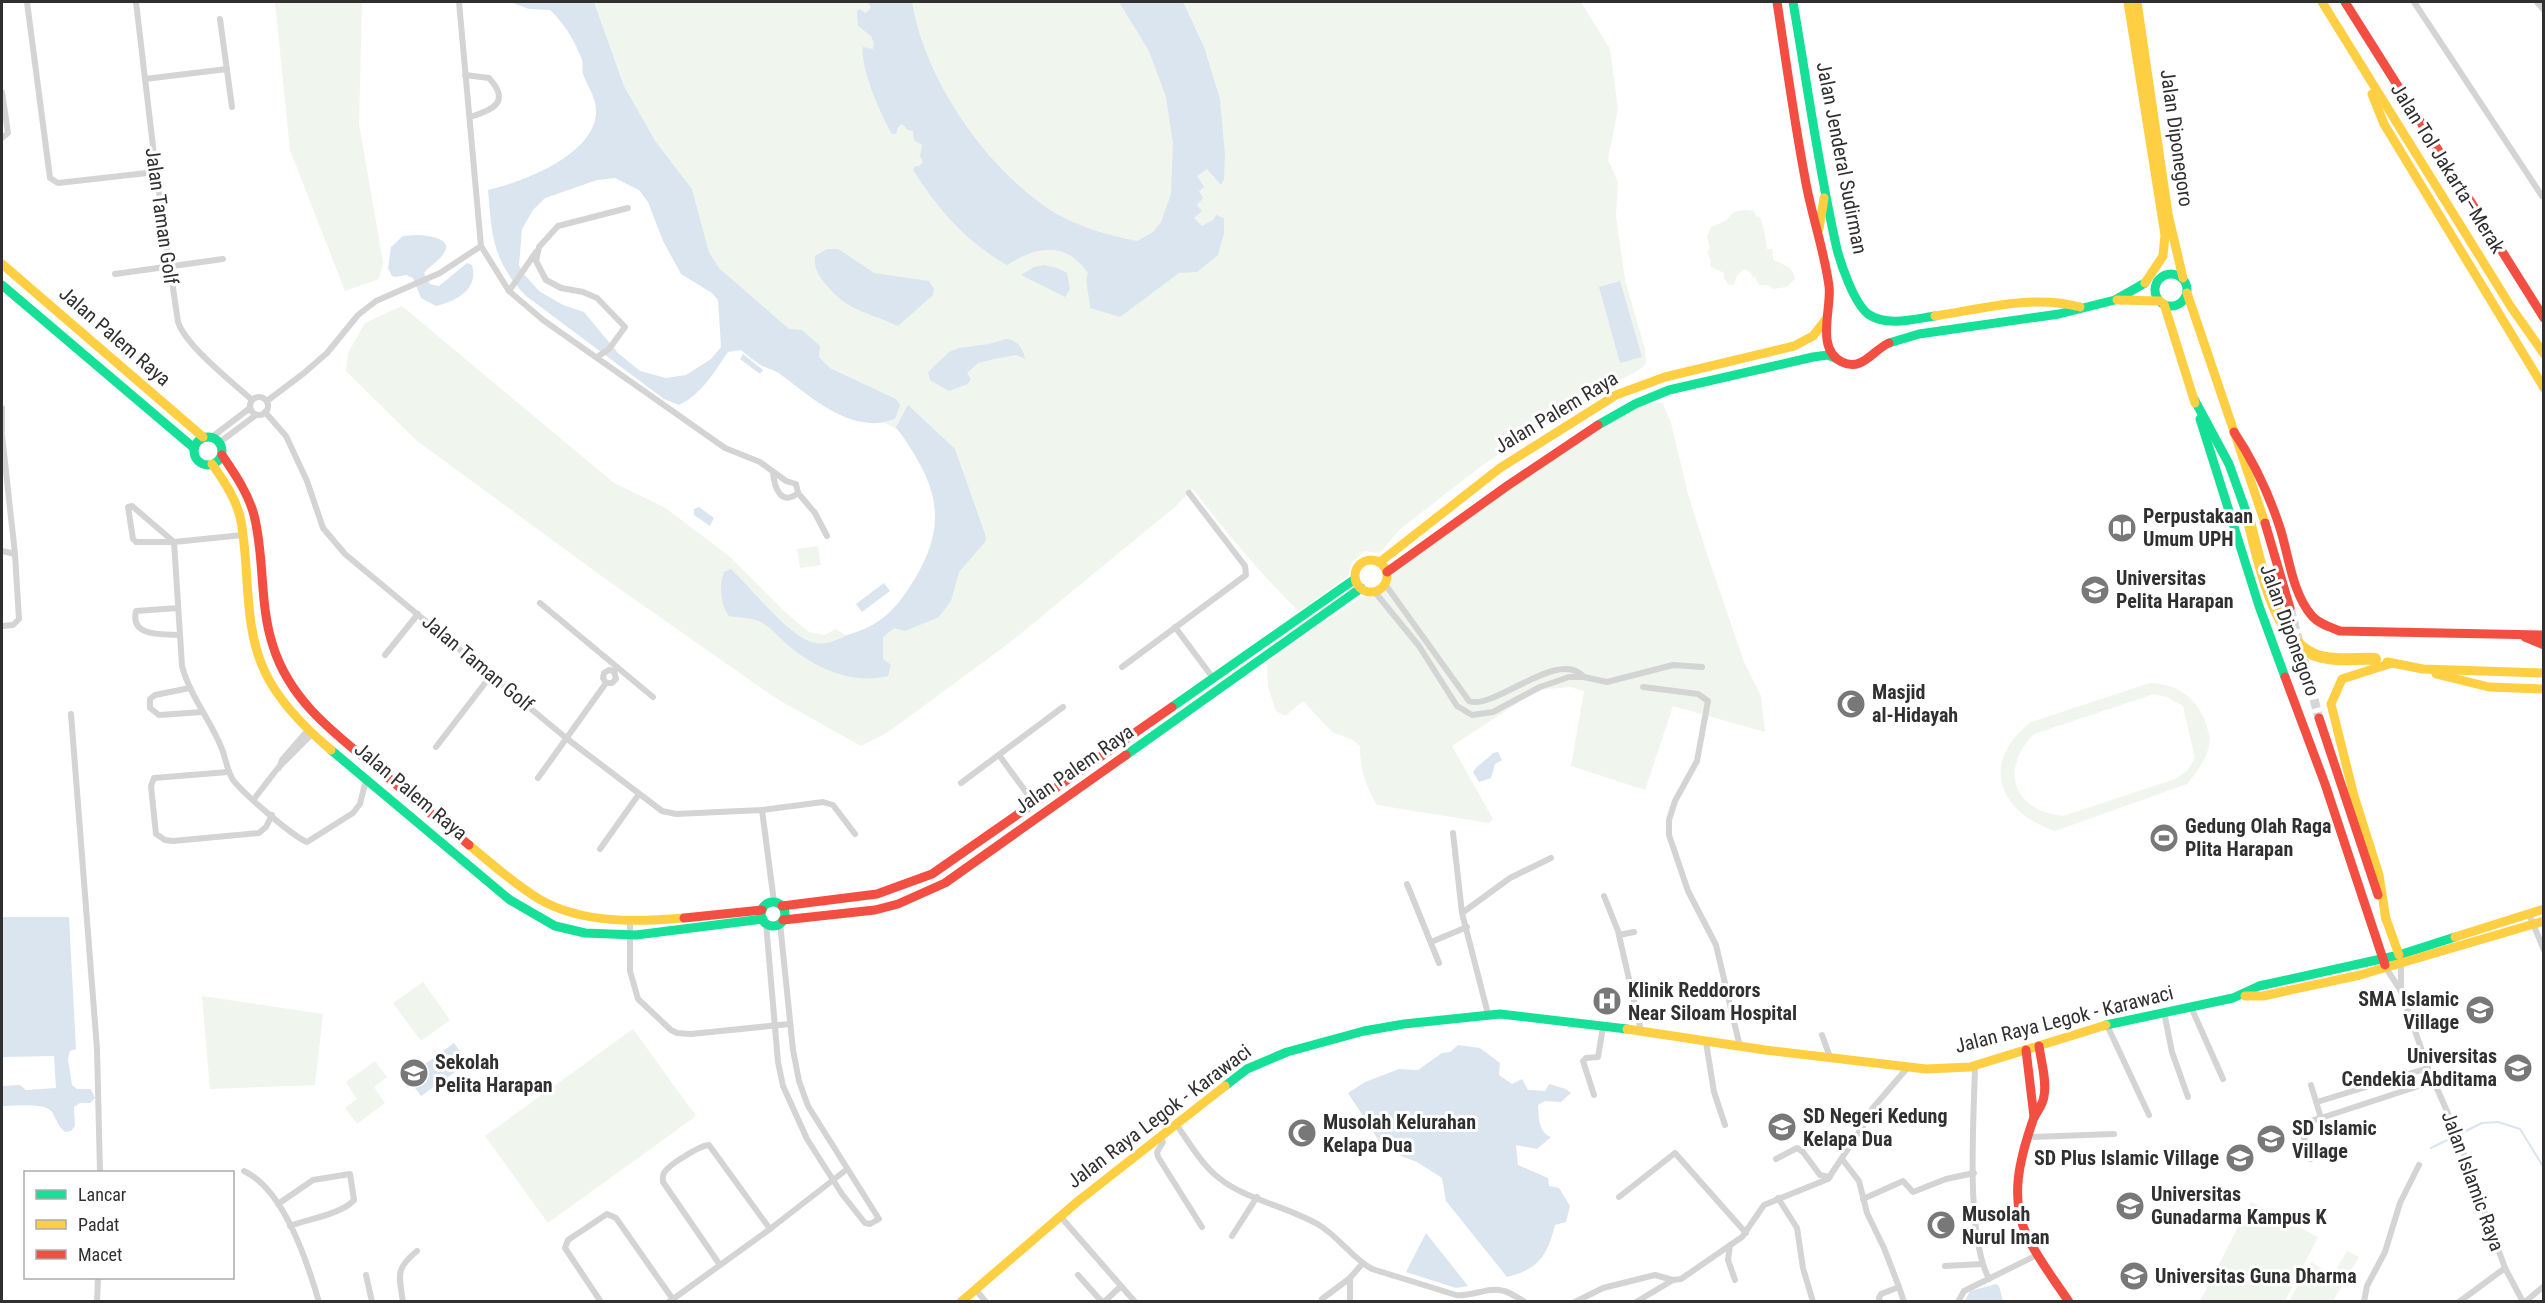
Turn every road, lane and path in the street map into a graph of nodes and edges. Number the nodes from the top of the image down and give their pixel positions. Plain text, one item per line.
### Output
1 (27, 2) edge
2 (136, 2) edge
3 (459, 2) edge
4 (1778, 2) edge
5 (1793, 2) edge
6 (2128, 2) edge
7 (2137, 2) edge
8 (2322, 2) edge
9 (2345, 2) edge
10 (2414, 2) edge
11 (2538, 2) edge
12 (2544, 10) edge
13 (220, 19) dead end
14 (1796, 19) junction
15 (2134, 37) junction
16 (1785, 48) junction
17 (2356, 57) junction
18 (227, 69) junction
19 (2147, 69) junction
20 (465, 75) junction
21 (145, 79) junction
22 (2, 92) edge
23 (232, 107) dead end
24 (470, 117) junction
25 (2, 138) edge
26 (156, 172) junction
27 (1825, 190) junction
28 (2542, 195) edge
29 (628, 208) dead end
30 (2164, 229) junction
31 (1818, 234) junction
32 (481, 246) junction
33 (539, 247) junction
34 (2175, 248) junction
35 (223, 259) dead end
36 (2, 264) edge
37 (170, 266) junction
38 (2157, 268) joint
39 (115, 274) dead end
40 (2183, 278) junction
41 (2, 285) edge
42 (511, 289) junction
43 (2187, 293) junction
44 (2115, 300) junction
45 (2162, 302) junction
46 (2081, 307) junction
47 (1993, 308) junction
48 (1829, 316) junction
49 (2544, 318) edge
50 (1903, 321) joint
51 (1963, 327) junction
52 (1794, 346) junction
53 (2544, 354) edge
54 (600, 355) junction
55 (1836, 358) junction
56 (1798, 360) junction
57 (2544, 388) edge
58 (2194, 399) junction
59 (252, 400) junction
60 (267, 401) junction
61 (2, 408) edge
62 (250, 408) junction
63 (265, 412) junction
64 (256, 415) junction
65 (2234, 432) junction
66 (2, 433) edge
67 (212, 439) junction
68 (194, 448) junction
69 (217, 460) junction
70 (773, 472) junction
71 (798, 493) junction
72 (1189, 493) dead end
73 (243, 535) junction
74 (827, 536) dead end
75 (174, 542) junction
76 (2, 551) edge
77 (15, 554) junction
78 (1384, 573) junction
79 (1363, 586) junction
80 (540, 603) dead end
81 (178, 608) junction
82 (2290, 608) tunnel mouth
83 (418, 614) junction
84 (2, 626) edge
85 (1175, 627) junction
86 (2518, 634) junction
87 (180, 635) junction
88 (2544, 635) edge
89 (2544, 645) edge
90 (385, 655) dead end
91 (2392, 663) junction
92 (1122, 667) dead end
93 (1702, 667) dead end
94 (615, 669) junction
95 (2424, 669) junction
96 (2544, 673) edge
97 (492, 675) junction
98 (1584, 677) junction
99 (1213, 678) junction
100 (1643, 687) dead end
101 (190, 688) junction
102 (2544, 689) edge
103 (653, 697) dead end
104 (1488, 700) junction
105 (1480, 703) junction
106 (1063, 707) dead end
107 (203, 712) junction
108 (1493, 712) junction
109 (70, 714) dead end
110 (1484, 715) junction
111 (2319, 718) tunnel mouth
112 (310, 732) junction
113 (566, 738) junction
114 (436, 747) dead end
115 (999, 755) junction
116 (228, 772) junction
117 (538, 778) dead end
118 (366, 780) junction
119 (961, 783) dead end
120 (639, 794) junction
121 (254, 799) junction
122 (1034, 803) junction
123 (762, 810) junction
124 (272, 815) junction
125 (1454, 833) dead end
126 (855, 834) dead end
127 (600, 849) dead end
128 (1551, 858) dead end
129 (1407, 884) dead end
130 (1604, 896) dead end
131 (778, 904) junction
132 (1462, 913) junction
133 (2539, 916) edge
134 (764, 918) junction
135 (2386, 920) junction
136 (782, 922) junction
137 (1467, 927) junction
138 (631, 929) junction
139 (1634, 932) dead end
140 (1619, 935) junction
141 (1431, 942) junction
142 (2544, 950) edge
143 (2400, 960) junction
144 (1439, 963) dead end
145 (2384, 963) junction
146 (2401, 991) junction
147 (2191, 1007) junction
148 (2163, 1011) junction
149 (1488, 1014) junction
150 (790, 1024) junction
151 (2107, 1025) junction
152 (775, 1026) junction
153 (1603, 1027) junction
154 (1641, 1031) junction
155 (1822, 1035) dead end
156 (1706, 1042) junction
157 (2039, 1046) junction
158 (1740, 1047) junction
159 (2026, 1050) junction
160 (1830, 1058) junction
161 (1975, 1065) junction
162 (1910, 1066) junction
163 (2428, 1068) junction
164 (2223, 1079) dead end
165 (2434, 1081) junction
166 (2311, 1085) dead end
167 (1594, 1095) dead end
168 (2188, 1097) dead end
169 (2317, 1102) junction
170 (2149, 1115) dead end
171 (2034, 1117) junction
172 (2321, 1118) junction
173 (1176, 1124) junction
174 (1725, 1125) dead end
175 (2114, 1134) dead end
176 (1160, 1136) junction
177 (2030, 1137) junction
178 (1776, 1159) dead end
179 (1842, 1159) junction
180 (2311, 1159) dead end
181 (2419, 1165) dead end
182 (846, 1170) junction
183 (100, 1171) edge
184 (244, 1171) dead end
185 (1974, 1173) junction
186 (1830, 1177) junction
187 (834, 1181) junction
188 (1257, 1197) junction
189 (1619, 1197) dead end
190 (1778, 1198) junction
191 (1863, 1199) junction
192 (278, 1204) junction
193 (1060, 1216) junction
194 (290, 1226) junction
195 (1202, 1227) dead end
196 (770, 1229) junction
197 (1746, 1233) junction
198 (1232, 1236) dead end
199 (1730, 1245) junction
200 (417, 1251) dead end
201 (2037, 1255) junction
202 (1362, 1264) junction
203 (1982, 1264) junction
204 (720, 1265) junction
205 (1945, 1266) dead end
206 (2505, 1268) junction
207 (366, 1275) dead end
208 (1078, 1275) dead end
209 (1350, 1278) junction
210 (98, 1279) edge
211 (1989, 1279) junction
212 (1673, 1280) junction
213 (1735, 1280) dead end
214 (2544, 1286) edge
215 (1120, 1287) junction
216 (1899, 1287) junction
217 (975, 1289) junction
218 (1322, 1299) dead end
219 (671, 1300) edge
220 (97, 1302) edge
221 (319, 1302) edge
222 (372, 1302) edge
223 (403, 1302) edge
224 (601, 1302) edge
225 (961, 1302) edge
226 (986, 1302) edge
227 (1103, 1302) edge
228 (1135, 1302) edge
229 (1350, 1302) edge
230 (1525, 1302) edge
231 (1575, 1302) edge
232 (1636, 1302) edge
233 (1813, 1302) edge
234 (1880, 1302) edge
235 (1904, 1302) edge
236 (1958, 1302) edge
237 (2069, 1302) edge
238 (2364, 1302) edge
239 (2459, 1302) edge
240 (2524, 1302) edge

1 - 26 street
2 - 21 street, Jalan Taman Golf
3 - 20 street
4 - 16 main road, Jalan Jenderal Sudirman
5 - 14 main road, Jalan Jenderal Sudirman
6 - 15 main road, Jalan Diponegoro
7 - 19 main road, Jalan Diponegoro
8 - 17 main road, Jalan Tol Jakarta–Merak
9 - 49 main road, Jalan Tol Jakarta–Merak
10 - 28 street
11 - 12 street
13 - 18 street
14 - 16 main road
14 - 27 main road, Jalan Jenderal Sudirman
15 - 19 main road
15 - 30 main road, Jalan Diponegoro
16 - 31 main road, Jalan Jenderal Sudirman
17 - 53 main road, Jalan Tol Jakarta–Merak
17 - 57 main road
18 - 21 street
18 - 23 street
19 - 34 main road, Jalan Diponegoro
20 - 24 street
20 - 24 street
21 - 26 street, Jalan Taman Golf
22 - 25 street
24 - 32 street
26 - 37 street, Jalan Taman Golf
27 - 31 main road
27 - 50 main road, Jalan Jenderal Sudirman
29 - 33 street
30 - 34 main road
30 - 38 main road, Jalan Diponegoro
31 - 48 main road, Jalan Jenderal Sudirman
32 - 42 street
32 - 60 street
33 - 42 street
33 - 54 street
34 - 40 main road, Jalan Diponegoro
35 - 37 street
36 - 67 main road, Jalan Palem Raya
37 - 39 street
37 - 59 street, Jalan Taman Golf
38 - 44 main road, Jalan Palem Raya
40 - 43 main road
40 - 45 main road
41 - 68 main road, Jalan Palem Raya
42 - 54 street
43 - 45 main road
43 - 65 main road, Jalan Diponegoro
44 - 45 main road, Jalan Palem Raya
44 - 46 main road, Jalan Palem Raya
45 - 58 main road, Jalan Diponegoro
46 - 47 main road, Jalan Palem Raya
46 - 51 main road, Jalan Palem Raya
47 - 50 main road, Jalan Palem Raya
47 - 51 main road
48 - 52 main road, Jalan Palem Raya
48 - 55 main road
51 - 55 main road, Jalan Palem Raya
52 - 56 street
52 - 78 main road, Jalan Palem Raya
54 - 70 street
55 - 56 main road, Jalan Palem Raya
56 - 78 main road, Jalan Palem Raya
58 - 91 main road, bridge
58 - 145 main road, Jalan Diponegoro
59 - 60 street
59 - 62 street
60 - 63 street
61 - 66 street
62 - 64 street
62 - 67 street
63 - 64 street
63 - 83 street, Jalan Taman Golf
64 - 67 street
65 - 82 main road, Jalan Diponegoro
65 - 86 main road
66 - 77 street
67 - 68 main road
67 - 69 main road
68 - 69 main road, Jalan Palem Raya
69 - 73 main road, Jalan Palem Raya
69 - 138 main road, Jalan Palem Raya
70 - 71 street
70 - 71 street
71 - 74 street
72 - 85 street
73 - 75 street
73 - 112 main road, Jalan Palem Raya
75 - 75 street
75 - 81 street
76 - 77 street
77 - 84 street
78 - 79 main road
78 - 79 main road
78 - 105 street
79 - 99 main road, Jalan Palem Raya
79 - 110 street
79 - 136 main road, Jalan Palem Raya
80 - 94 street
81 - 87 street
81 - 87 street
83 - 90 street
83 - 97 street, Jalan Taman Golf
85 - 92 street
85 - 99 street
86 - 88 main road
86 - 89 main road
87 - 101 street
91 - 95 main road
91 - 135 main road
93 - 98 street
94 - 103 street
94 - 113 street
95 - 96 main road
95 - 102 main road
97 - 113 street, Jalan Taman Golf
97 - 114 street
98 - 104 street
98 - 108 street
99 - 122 main road, Jalan Palem Raya
100 - 158 street
101 - 107 street
101 - 107 street
104 - 105 street
104 - 108 street
105 - 110 street
106 - 115 street
107 - 116 street
108 - 110 street
109 - 183 street
111 - 135 main road, Jalan Diponegoro
112 - 118 main road, Jalan Palem Raya
112 - 121 street
113 - 117 street
113 - 120 street, Jalan Taman Golf
115 - 119 street
115 - 122 street
116 - 121 street
116 - 124 street
118 - 124 street
118 - 138 main road, Jalan Palem Raya
120 - 123 street, Jalan Taman Golf
120 - 127 street
121 - 124 street
122 - 131 main road, Jalan Palem Raya
123 - 126 street, Jalan Taman Golf
123 - 131 street
125 - 132 street
128 - 132 street
129 - 141 street
130 - 140 street
131 - 134 main road
131 - 136 main road
132 - 137 street
133 - 142 street
133 - 143 main road, Jalan Raya Legok - Karawaci
134 - 136 main road
134 - 138 main road, Jalan Palem Raya
134 - 152 street
135 - 143 main road, Jalan Diponegoro
136 - 150 street
137 - 141 street
137 - 149 street
138 - 152 street
139 - 140 street
140 - 154 street
141 - 144 street
143 - 145 main road, Jalan Raya Legok - Karawaci
143 - 146 street, Jalan Islamic Raya
145 - 146 street, Jalan Islamic Raya
145 - 147 main road, Jalan Raya Legok - Karawaci
146 - 163 street, Jalan Islamic Raya
147 - 148 main road, Jalan Raya Legok - Karawaci
147 - 164 street
148 - 151 main road, Jalan Raya Legok - Karawaci
148 - 168 street
149 - 153 main road, Jalan Raya Legok - Karawaci
149 - 173 main road, Jalan Raya Legok - Karawaci
150 - 152 street
150 - 182 street
151 - 157 main road, Jalan Raya Legok - Karawaci
151 - 170 street
152 - 187 street
153 - 154 main road, Jalan Raya Legok - Karawaci
153 - 167 street
154 - 156 main road, Jalan Raya Legok - Karawaci
155 - 160 street
156 - 158 main road, Jalan Raya Legok - Karawaci
156 - 174 street
157 - 159 main road, Jalan Raya Legok - Karawaci
157 - 171 main road
158 - 160 main road, Jalan Raya Legok - Karawaci
159 - 161 main road, Jalan Raya Legok - Karawaci
159 - 171 main road
160 - 162 main road, Jalan Raya Legok - Karawaci
161 - 162 main road, Jalan Raya Legok - Karawaci
161 - 185 street
162 - 179 street
163 - 165 street, Jalan Islamic Raya
163 - 169 street
165 - 172 street
165 - 206 street, Jalan Islamic Raya
166 - 169 street
169 - 172 street
171 - 177 main road
172 - 180 street
173 - 176 main road, Jalan Raya Legok - Karawaci
173 - 188 street
175 - 177 street
176 - 193 main road, Jalan Raya Legok - Karawaci
176 - 195 street
177 - 201 main road
178 - 186 street
179 - 186 street
179 - 191 street
181 - 238 street
182 - 187 street
182 - 187 street
184 - 192 street
185 - 191 street
185 - 203 street
186 - 190 street
187 - 196 street
188 - 198 street
188 - 202 street
189 - 197 street
190 - 197 street
190 - 233 street
191 - 216 street
192 - 194 street
192 - 194 street
193 - 215 street
193 - 217 main road, Jalan Raya Legok - Karawaci
194 - 221 street
196 - 204 street
196 - 204 street
197 - 199 street
199 - 212 street
199 - 213 street
200 - 223 street
201 - 211 street
201 - 237 main road
202 - 209 street
202 - 230 street
203 - 205 street
203 - 211 street
204 - 219 street
206 - 239 street
206 - 240 street, Jalan Islamic Raya
207 - 222 street
208 - 227 street
209 - 218 street
209 - 229 street
210 - 220 street
211 - 236 street
212 - 231 street
212 - 232 street
214 - 240 street
215 - 227 street
215 - 228 street
216 - 234 street
216 - 235 street
217 - 225 main road, Jalan Raya Legok - Karawaci
217 - 226 street
219 - 224 street

